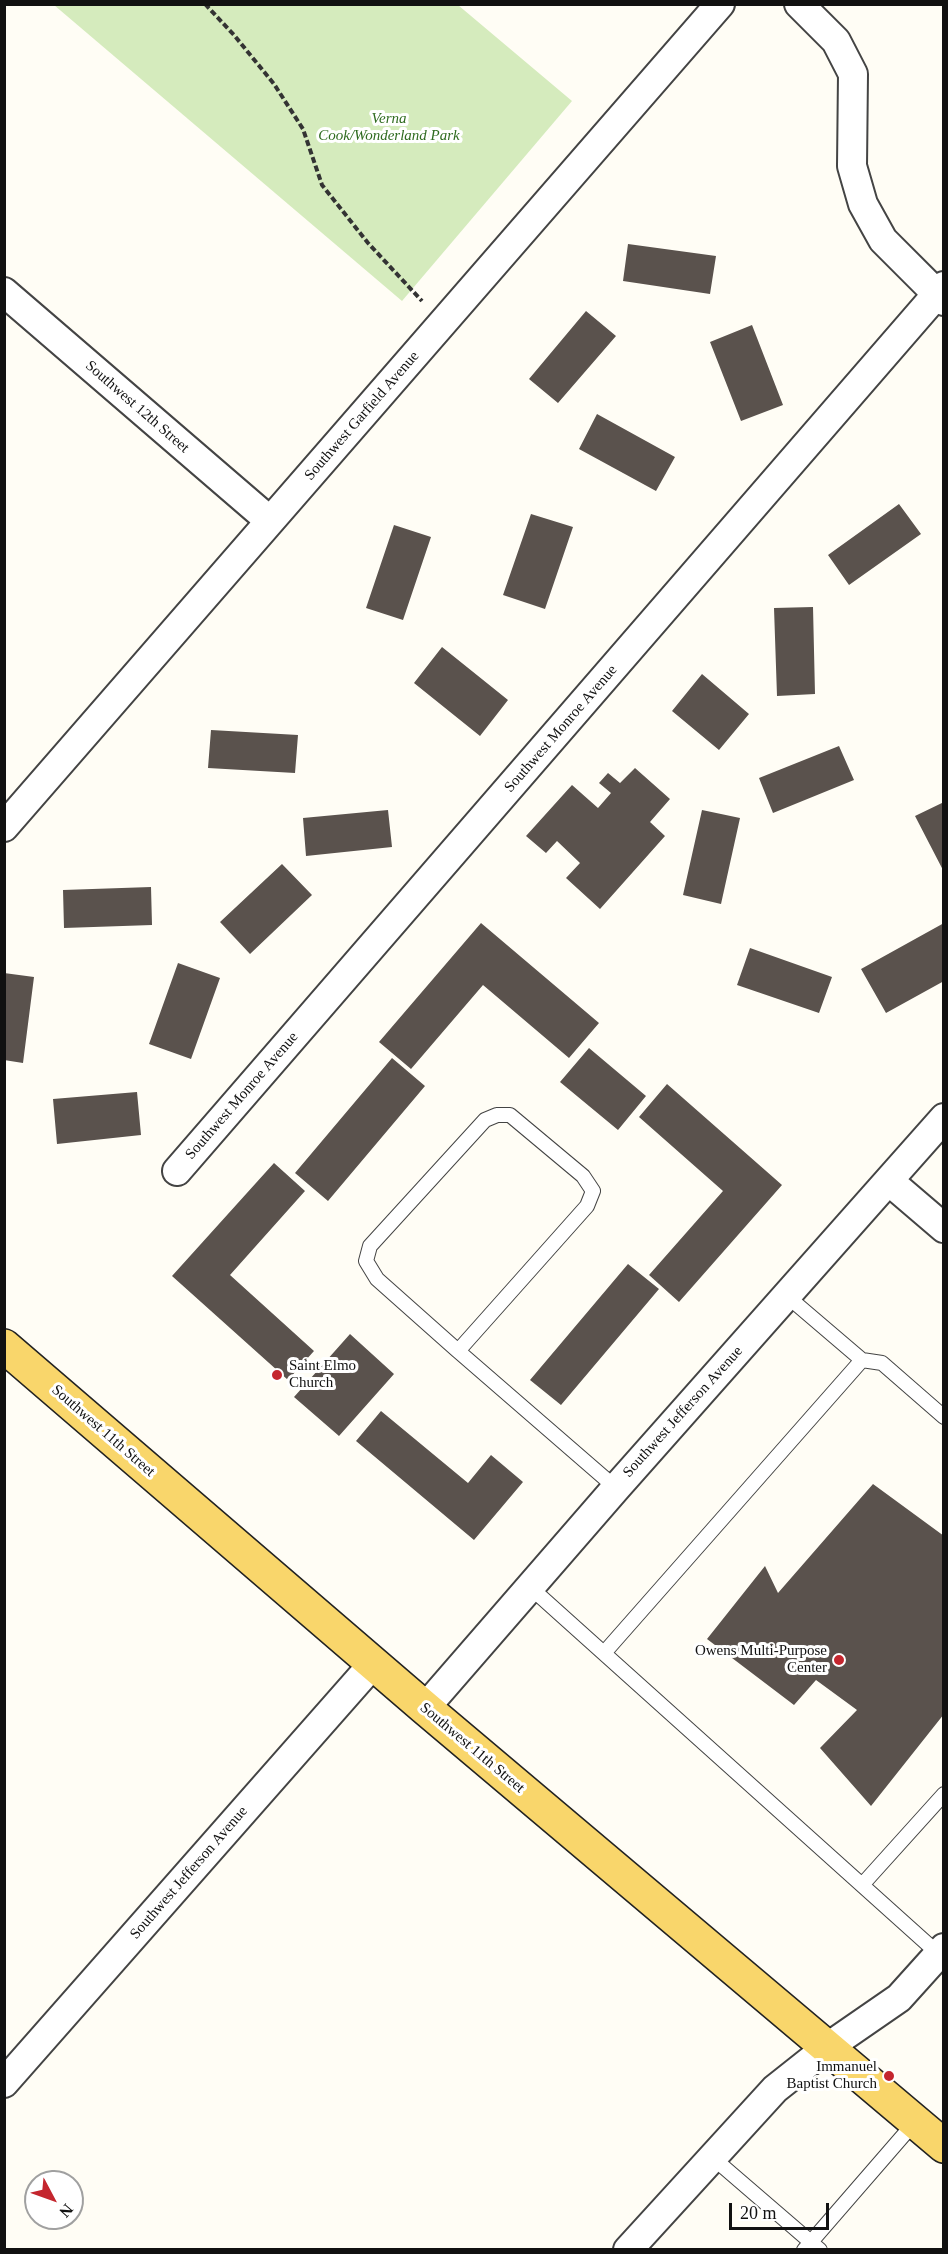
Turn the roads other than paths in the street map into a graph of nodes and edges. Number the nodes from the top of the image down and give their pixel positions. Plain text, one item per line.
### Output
1 (720, 4) edge
2 (799, 4) edge
3 (4, 292) edge
4 (941, 294) edge
5 (270, 521) junction
6 (4, 827) edge
7 (944, 1118) edge
8 (177, 1171) dead end
9 (889, 1181) junction
10 (944, 1228) edge
11 (787, 1296) junction
12 (4, 1346) edge
13 (458, 1352) junction
14 (862, 1360) junction
15 (944, 1417) edge
16 (616, 1488) junction
17 (530, 1587) junction
18 (604, 1653) junction
19 (373, 1664) junction
20 (425, 1708) junction
21 (944, 1794) edge
22 (862, 1885) junction
23 (942, 1953) edge
24 (828, 2047) junction
25 (4, 2083) edge
26 (915, 2121) junction
27 (944, 2146) edge
28 (712, 2157) junction
29 (812, 2247) edge
30 (628, 2250) edge

1 - 5 street, Southwest Garfield Avenue
2 - 4 street
3 - 5 street, Southwest 12th Street
4 - 8 street, Southwest Monroe Avenue
5 - 6 street, Southwest Garfield Avenue
7 - 9 street, Southwest Jefferson Avenue
9 - 10 street
9 - 11 street, Southwest Jefferson Avenue
11 - 14 lane
11 - 16 street, Southwest Jefferson Avenue
12 - 19 main road, Southwest 11th Street
13 - 13 lane
13 - 16 lane
14 - 15 lane
14 - 18 lane
16 - 17 street, Southwest Jefferson Avenue
17 - 18 lane
17 - 20 street, Southwest Jefferson Avenue
18 - 22 lane
19 - 20 main road, Southwest 11th Street
19 - 25 street, Southwest Jefferson Avenue
20 - 24 main road, Southwest 11th Street
21 - 22 lane
22 - 23 lane
23 - 24 street
24 - 26 main road, Southwest 11th Street
24 - 28 street
26 - 27 main road, Southwest 11th Street
26 - 29 lane
28 - 29 lane
28 - 30 street

